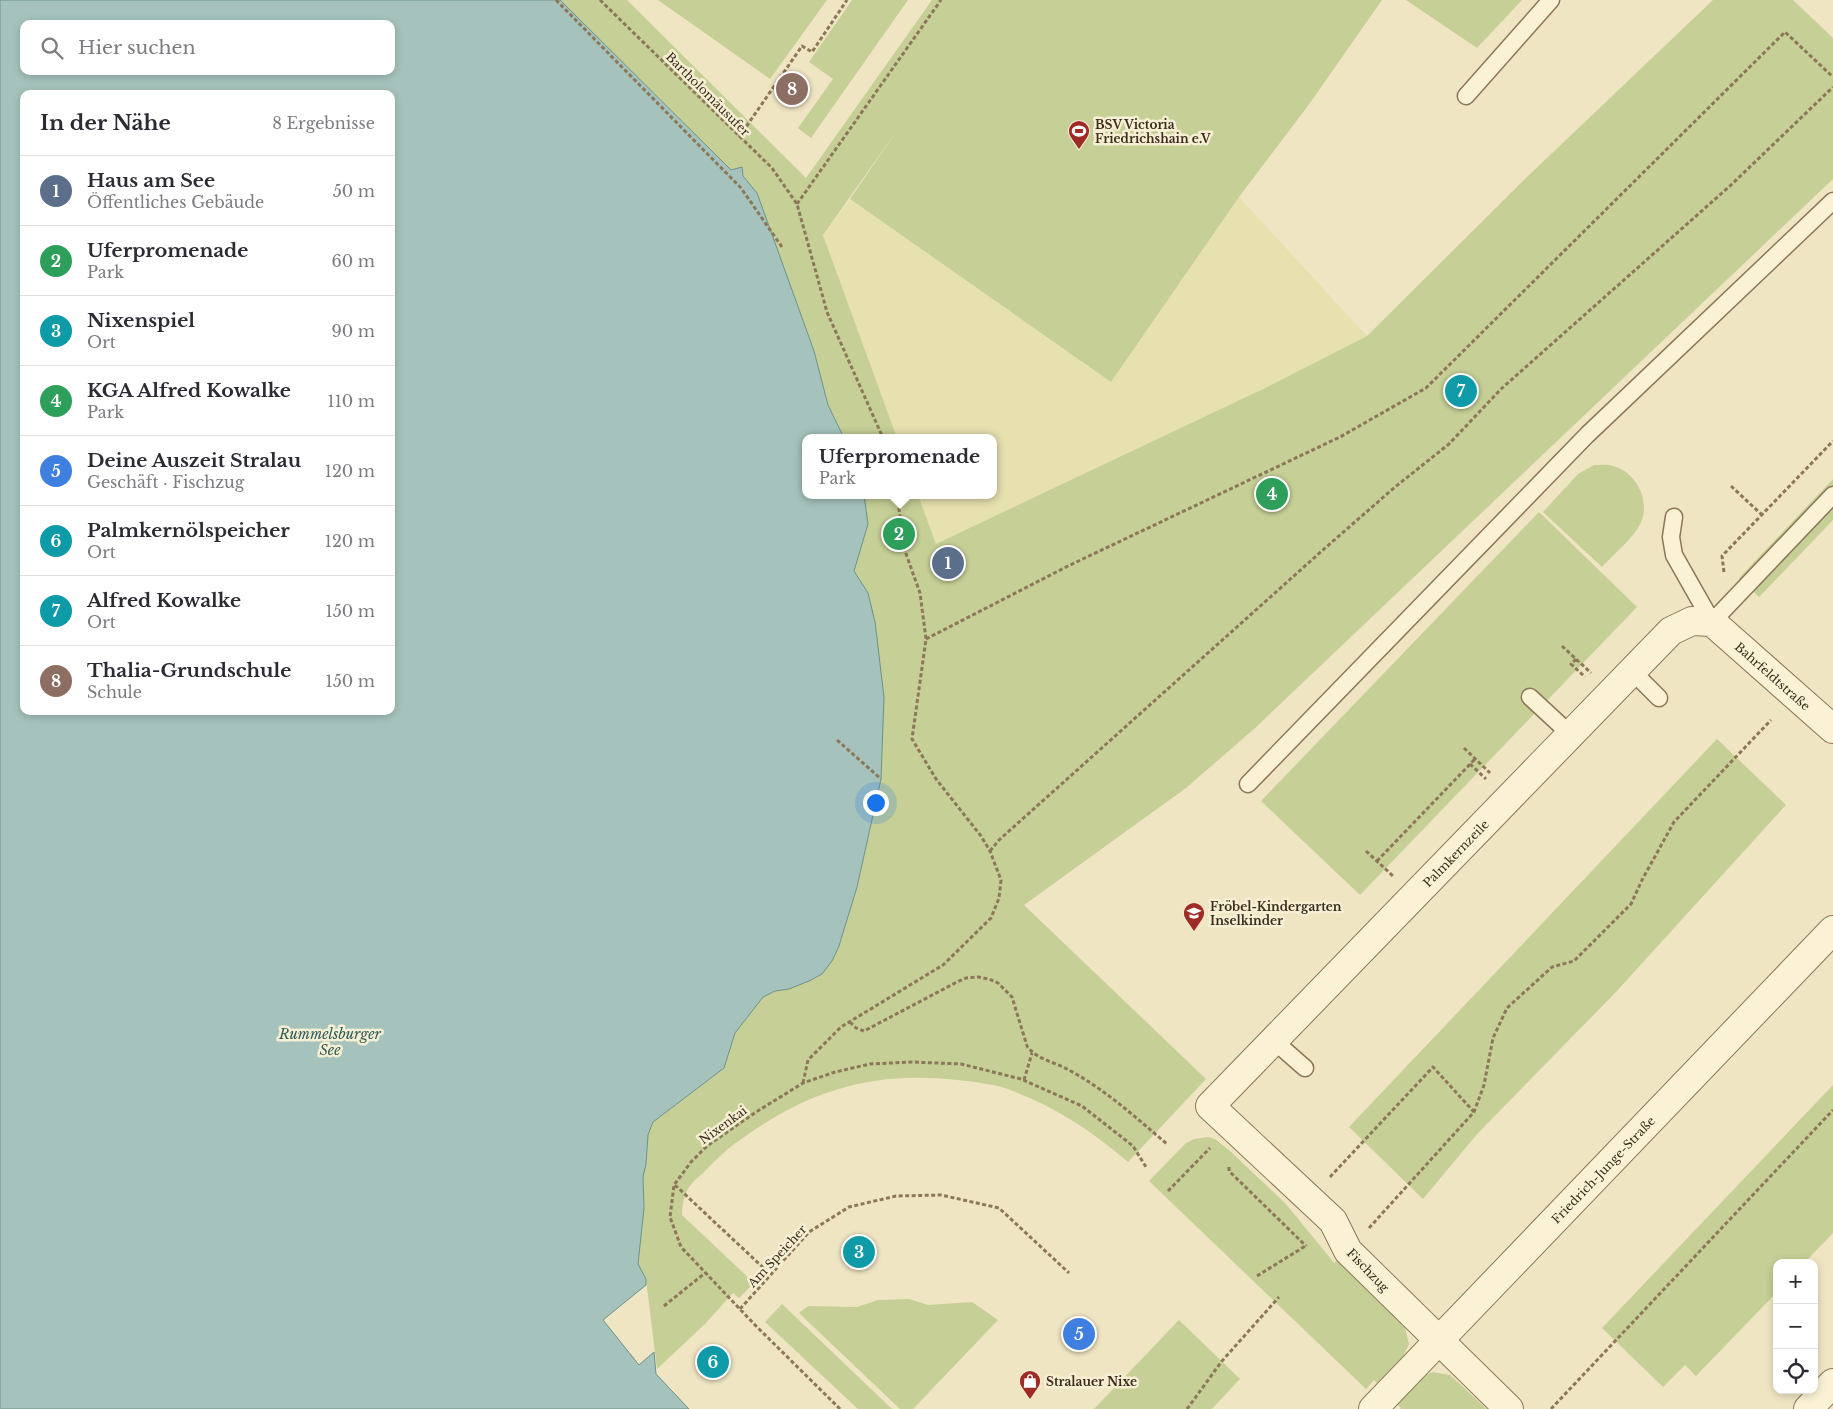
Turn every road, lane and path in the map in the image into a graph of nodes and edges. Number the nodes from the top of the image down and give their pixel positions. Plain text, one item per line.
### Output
1 (556, 0) edge
2 (600, 0) edge
3 (847, 0) edge
4 (942, 0) edge
5 (1551, 0) edge
6 (1833, 78) edge
7 (1833, 87) edge
8 (1466, 96) dead end
9 (738, 137) junction
10 (1833, 201) edge
11 (798, 204) junction
12 (782, 247) dead end
13 (881, 434) edge
14 (1833, 441) edge
15 (1731, 486) dead end
16 (1833, 495) edge
17 (898, 499) edge
18 (1761, 514) junction
19 (1674, 517) dead end
20 (1722, 556) dead end
21 (1712, 622) junction
22 (926, 639) junction
23 (1562, 646) dead end
24 (1576, 659) junction
25 (1632, 671) junction
26 (1581, 673) dead end
27 (1592, 674) dead end
28 (1530, 697) dead end
29 (1659, 698) dead end
30 (1771, 720) dead end
31 (1833, 729) edge
32 (1570, 734) junction
33 (837, 740) dead end
34 (1464, 748) dead end
35 (1475, 759) junction
36 (1470, 764) junction
37 (1480, 773) dead end
38 (1491, 774) dead end
39 (881, 779) dead end
40 (1248, 784) dead end
41 (990, 851) junction
42 (1366, 852) dead end
43 (1377, 861) junction
44 (1394, 877) dead end
45 (1833, 930) edge
46 (850, 1022) junction
47 (1273, 1040) junction
48 (1032, 1053) junction
49 (1305, 1068) dead end
50 (1024, 1080) junction
51 (803, 1083) junction
52 (1210, 1106) joint
53 (1833, 1110) edge
54 (1474, 1112) junction
55 (1167, 1144) dead end
56 (1213, 1146) dead end
57 (1146, 1167) dead end
58 (1327, 1180) dead end
59 (674, 1185) junction
60 (1168, 1191) dead end
61 (1367, 1230) dead end
62 (1306, 1246) dead end
63 (705, 1272) junction
64 (1069, 1273) dead end
65 (770, 1274) junction
66 (1257, 1276) dead end
67 (1279, 1297) dead end
68 (664, 1306) dead end
69 (740, 1309) junction
70 (1438, 1340) junction
71 (1833, 1383) edge
72 (840, 1409) edge
73 (1186, 1409) edge
74 (1373, 1409) edge
75 (1509, 1409) edge
76 (1551, 1409) edge
77 (1808, 1409) edge

1 - 12 path
2 - 9 path, Bartholomäusufer
3 - 9 path
4 - 11 path
5 - 8 lane
6 - 22 path
7 - 41 path
9 - 11 path, Bartholomäusufer
10 - 40 lane
11 - 13 path
14 - 18 path
15 - 18 path
16 - 21 lane
17 - 22 path
18 - 20 path
19 - 21 lane
21 - 25 street, Palmkernzeile
21 - 31 street, Bahrfeldtstraße
22 - 41 path
23 - 24 path
24 - 26 path
24 - 27 path
25 - 29 lane
25 - 32 street, Palmkernzeile
28 - 32 lane
30 - 54 path
32 - 47 street, Palmkernzeile
33 - 39 path
34 - 35 path
35 - 36 path
35 - 38 path
36 - 37 path
36 - 43 path
41 - 46 path
42 - 43 path
43 - 44 path
45 - 70 street, Friedrich-Junge-Straße
46 - 48 path
46 - 51 path
47 - 49 lane
47 - 52 street, Palmkernzeile
48 - 50 path
48 - 55 path
50 - 51 path, Nixenkai
50 - 57 path, Nixenkai
51 - 59 path, Nixenkai
52 - 70 street, Fischzug
53 - 76 path
54 - 58 path
54 - 61 path
56 - 60 path
59 - 63 path, Nixenkai
59 - 65 path
62 - 66 path
63 - 68 path
63 - 69 path, Nixenkai
64 - 65 path, Am Speicher
65 - 69 path, Am Speicher
67 - 73 path
69 - 72 path, Nixenkai
70 - 74 street, Friedrich-Junge-Straße
70 - 75 street, Fischzug
71 - 77 street

